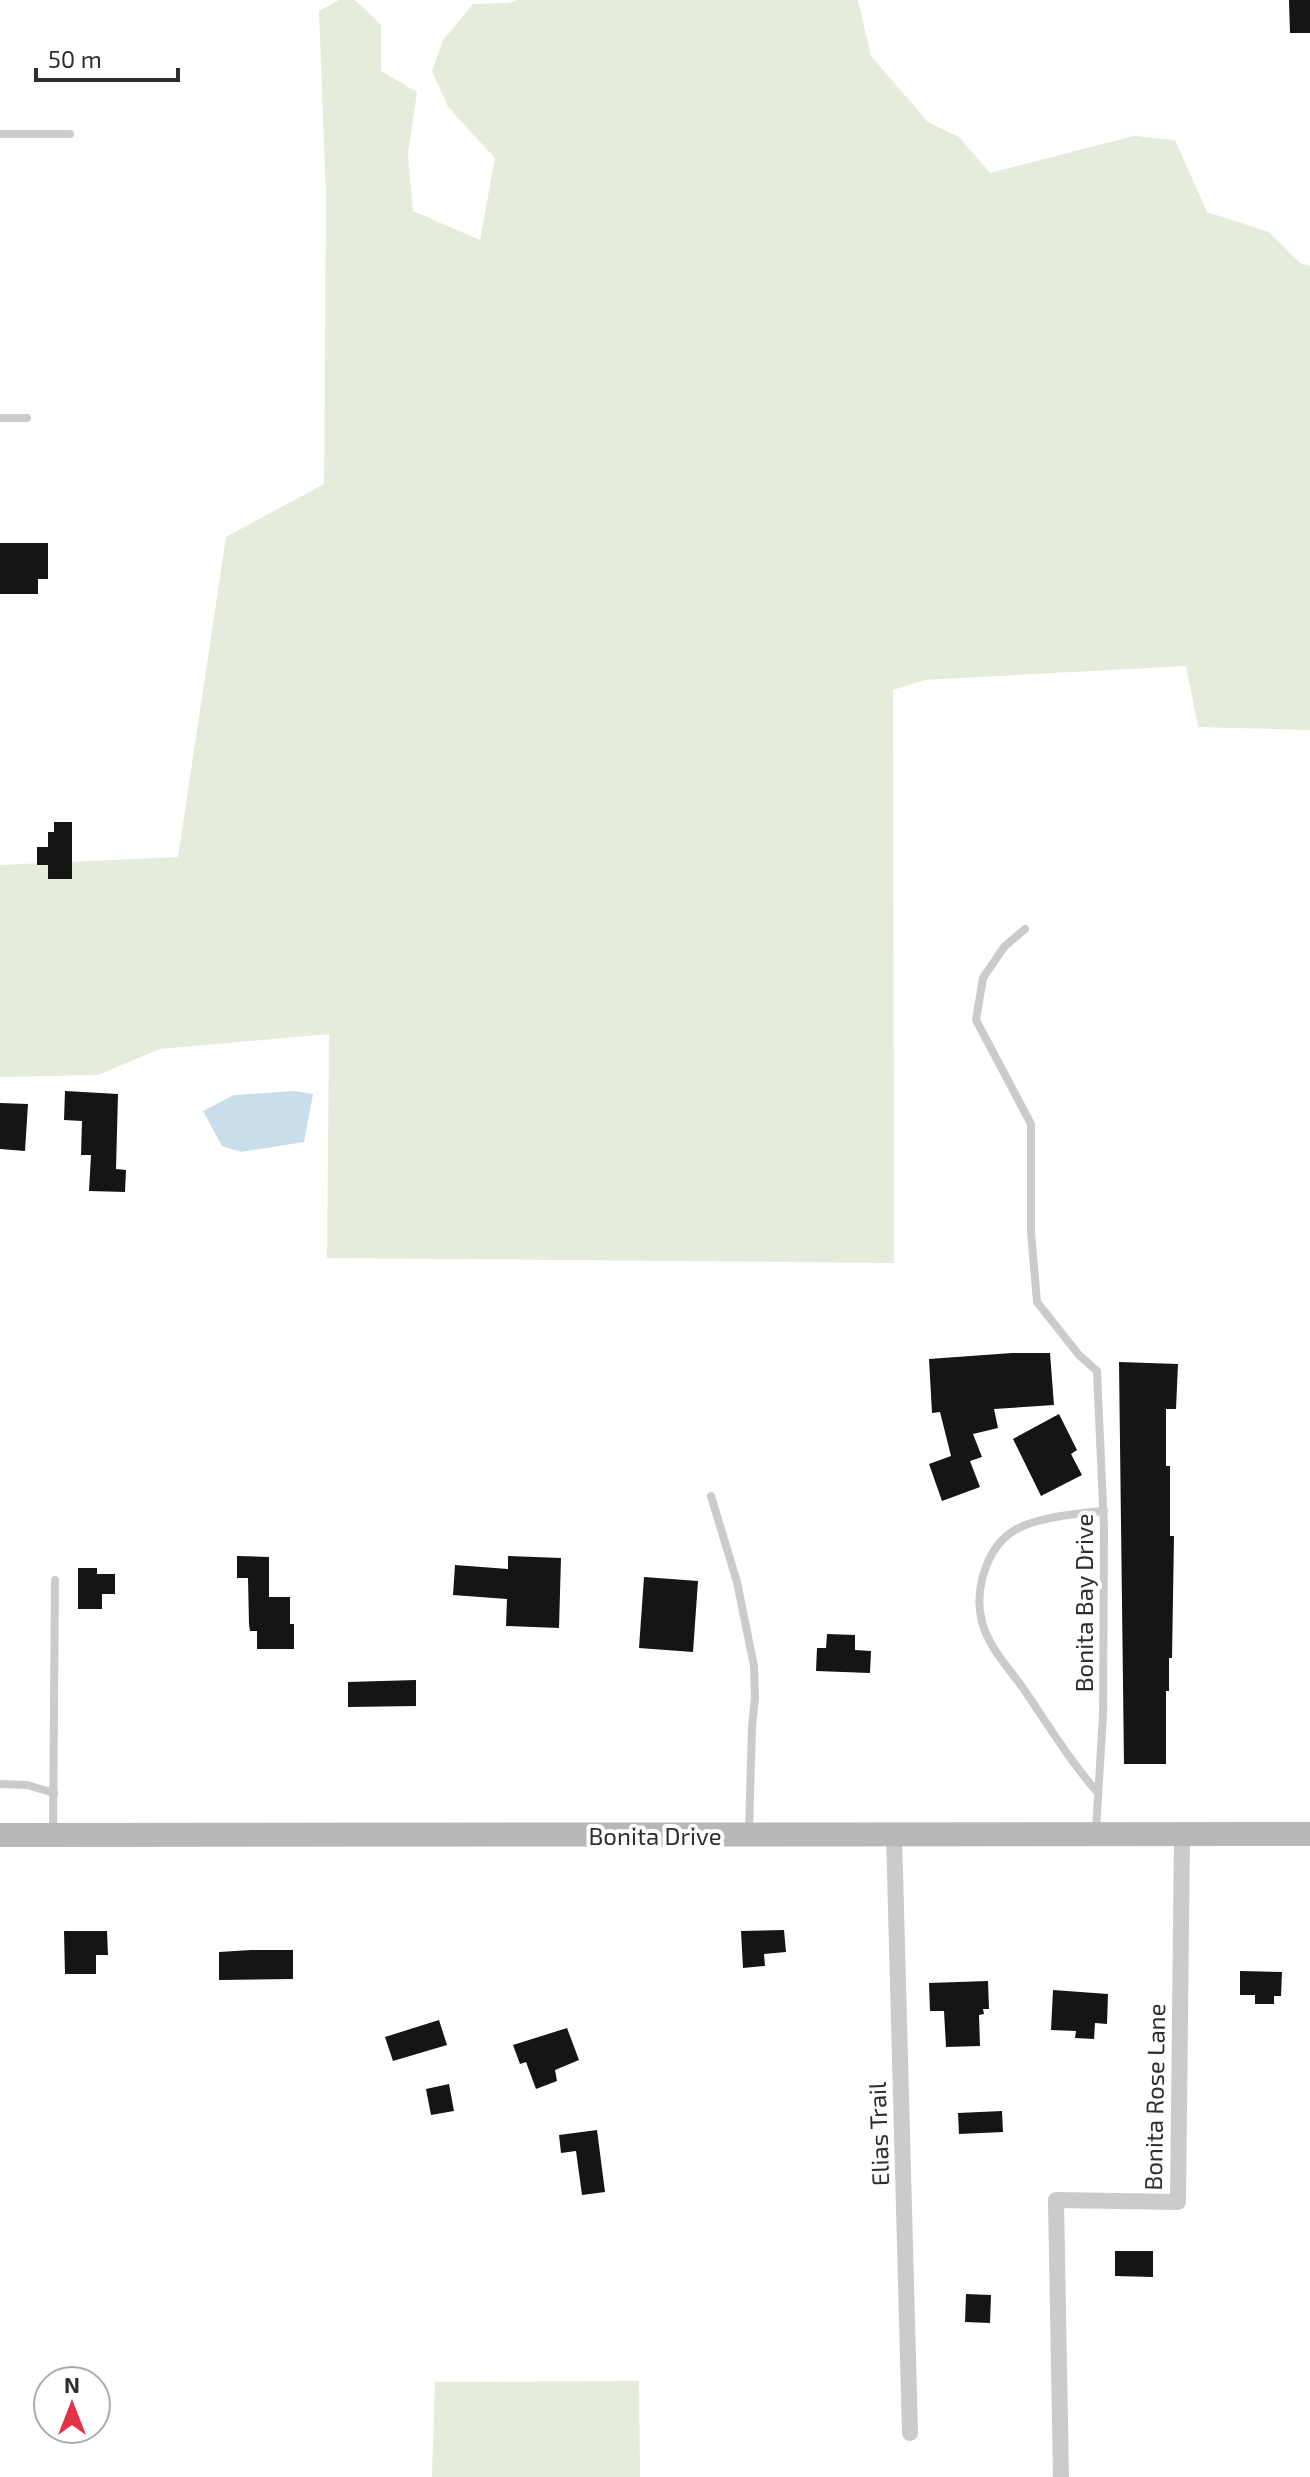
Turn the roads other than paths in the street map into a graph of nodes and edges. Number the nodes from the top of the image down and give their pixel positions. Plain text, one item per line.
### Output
1 (0, 134) edge
2 (70, 134) dead end
3 (0, 418) edge
4 (27, 418) dead end
5 (1025, 929) dead end
6 (711, 1496) dead end
7 (1104, 1511) junction
8 (55, 1580) dead end
9 (0, 1784) edge
10 (54, 1793) junction
11 (1098, 1793) junction
12 (750, 1834) junction
13 (894, 1834) junction
14 (1310, 1834) edge
15 (0, 1835) edge
16 (53, 1835) junction
17 (1096, 1835) junction
18 (1182, 1835) junction
19 (910, 2433) dead end
20 (1061, 2477) edge

1 - 2 lane
3 - 4 lane
5 - 7 lane, Bonita Bay Drive
6 - 12 lane
7 - 11 lane, Bonita Bay Drive
7 - 11 lane
8 - 10 lane
9 - 10 lane
10 - 16 lane
11 - 17 lane, Bonita Bay Drive
12 - 13 street, Bonita Drive
12 - 16 street, Bonita Drive
13 - 17 street, Bonita Drive
13 - 19 street, Elias Trail
14 - 18 street, Bonita Drive
15 - 16 street, Bonita Drive
17 - 18 street, Bonita Drive
18 - 20 street, Bonita Rose Lane

